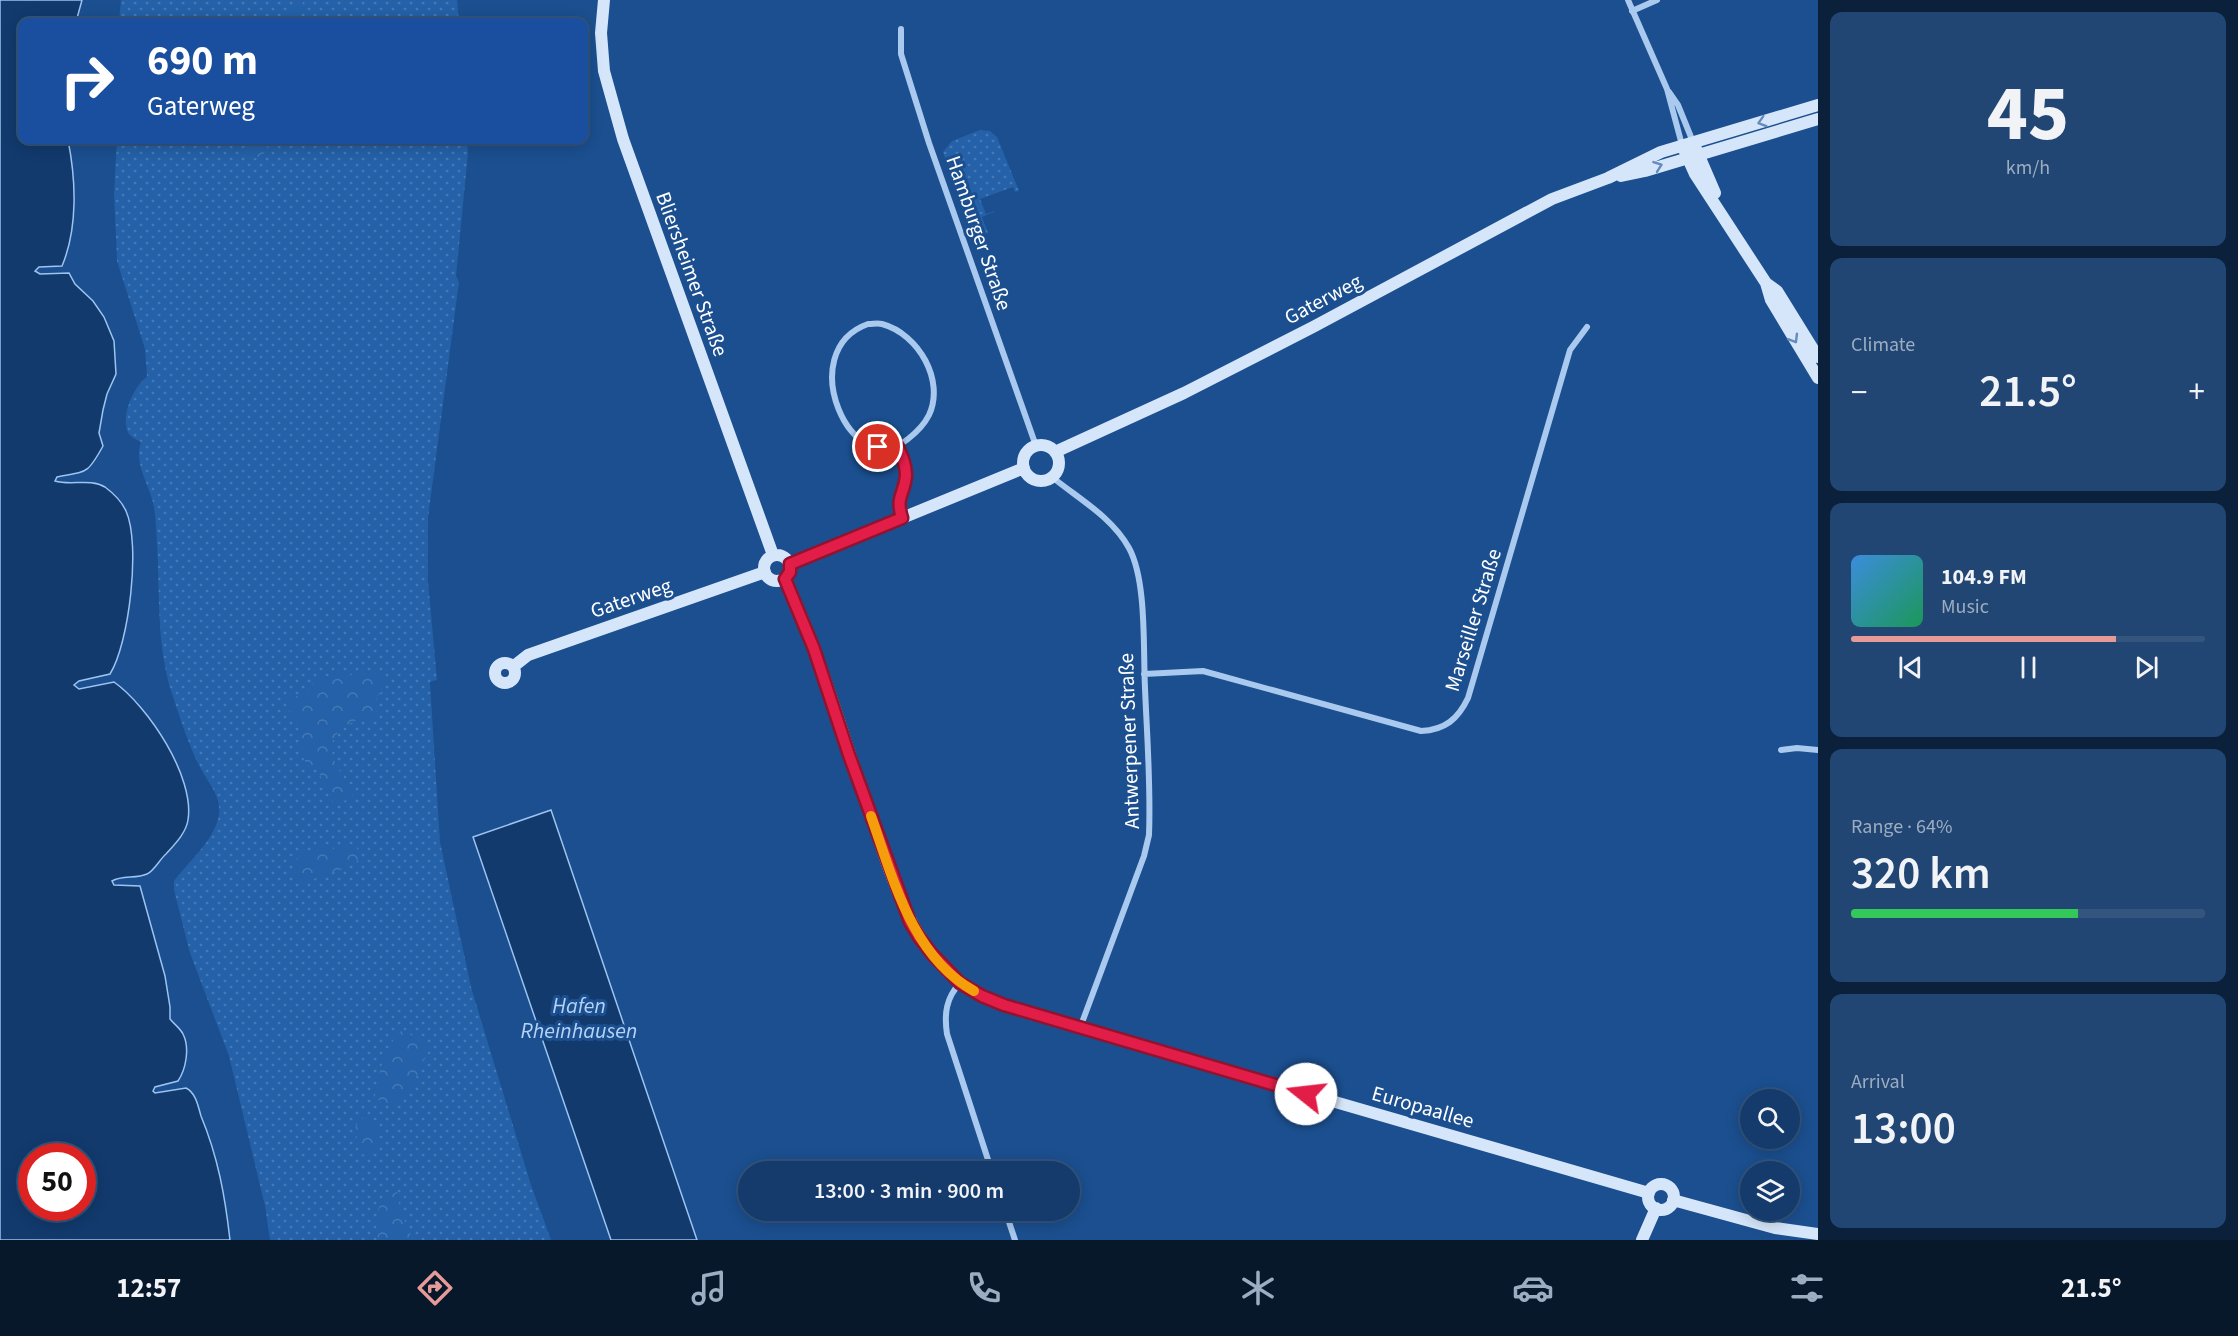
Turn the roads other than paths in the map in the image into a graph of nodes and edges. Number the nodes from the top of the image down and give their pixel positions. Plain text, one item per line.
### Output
1 (604, 0) edge
2 (1628, 0) edge
3 (1657, 0) edge
4 (1632, 11) junction
5 (901, 29) dead end
6 (1667, 89) junction
7 (1818, 105) edge
8 (1818, 118) edge
9 (1690, 149) junction
10 (1766, 283) junction
11 (1587, 327) dead end
12 (1805, 333) junction
13 (1818, 339) edge
14 (1818, 357) edge
15 (1818, 377) edge
16 (1036, 446) junction
17 (898, 447) junction
18 (1055, 452) junction
19 (1024, 468) junction
20 (1052, 477) junction
21 (902, 518) junction
22 (773, 555) junction
23 (790, 564) junction
24 (765, 572) junction
25 (785, 579) junction
26 (514, 666) dead end
27 (1144, 674) junction
28 (1781, 750) dead end
29 (1818, 750) edge
30 (960, 983) junction
31 (1080, 1028) junction
32 (988, 1161) edge
33 (1649, 1193) junction
34 (1673, 1200) junction
35 (1656, 1208) junction
36 (1009, 1221) edge
37 (1818, 1234) edge
38 (1015, 1240) edge
39 (1642, 1240) edge

1 - 22 main road, Bliersheimer Straße
2 - 4 street
3 - 4 street
4 - 6 street
5 - 16 street, Hamburger Straße
6 - 9 street
6 - 9 street
7 -> 9 main road
8 - 9 main road
9 - 10 main road
9 - 18 main road, Gaterweg
10 - 12 main road
10 -> 15 main road
11 - 27 street, Marseiller Straße
12 - 13 main road
12 - 14 main road
16 - 18 main road
16 - 19 main road
17 - 17 street
17 - 21 street
18 - 20 main road
19 - 20 main road
19 - 21 main road
20 - 27 street, Antwerpener Straße
21 - 23 main road
22 - 23 main road
22 - 24 main road
23 - 25 main road
24 - 25 main road
24 - 26 main road, Gaterweg
25 - 30 main road, Europaallee
27 - 31 street, Antwerpener Straße
28 - 29 street
30 - 31 main road, Europaallee
30 - 32 street
31 - 33 main road, Europaallee
33 - 34 main road
33 - 35 main road
34 - 35 main road
34 - 37 main road
35 - 39 main road
36 - 38 street

